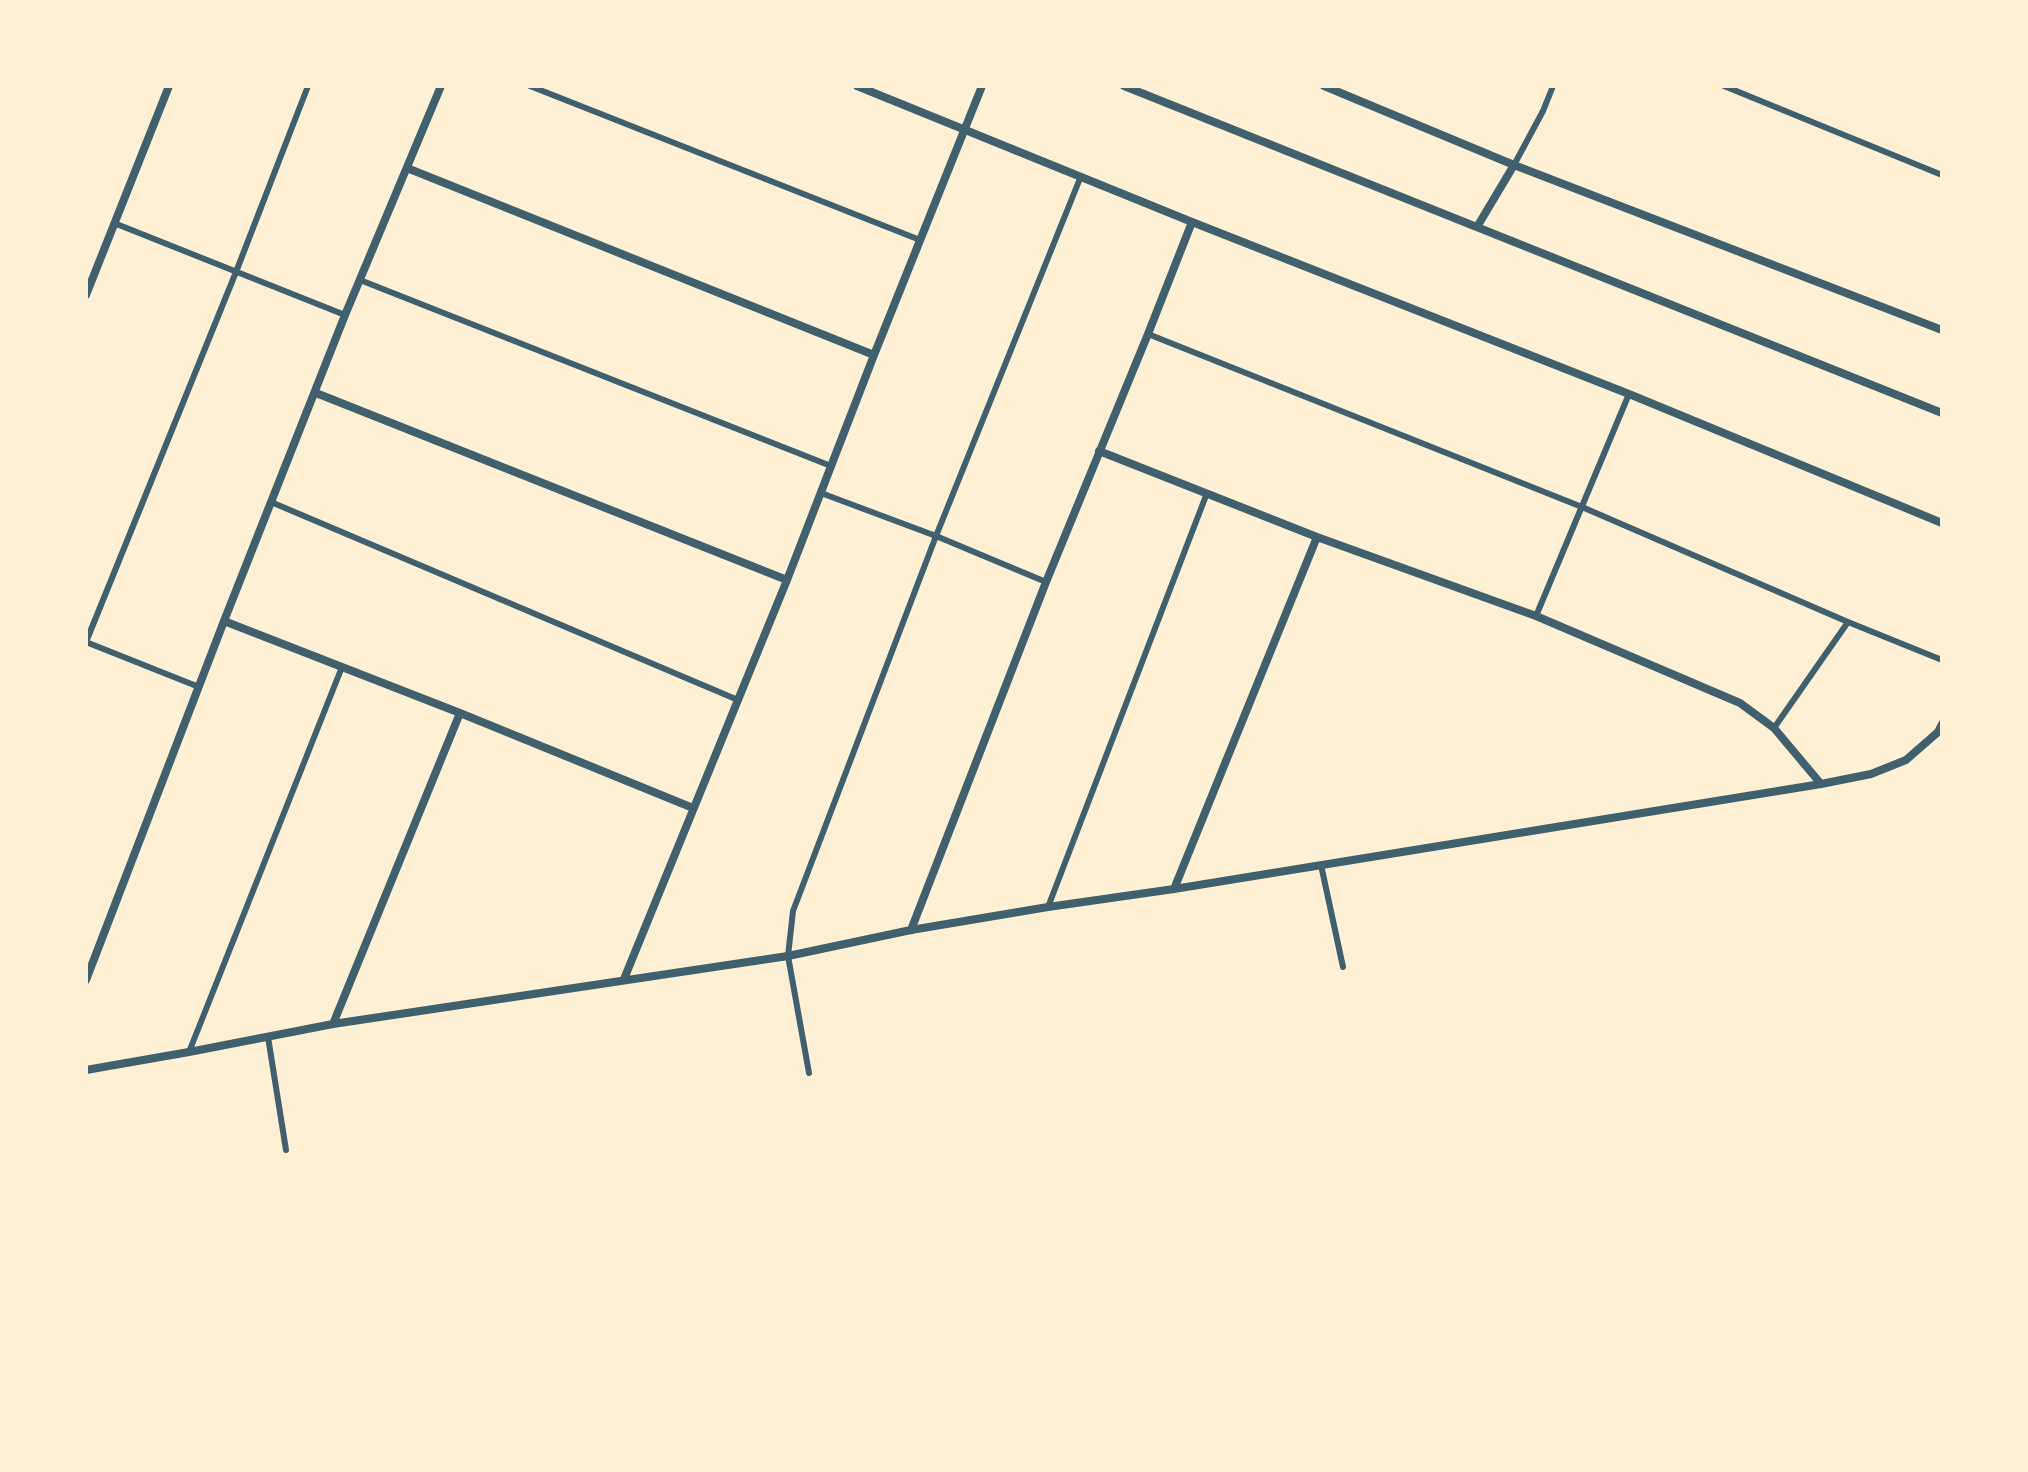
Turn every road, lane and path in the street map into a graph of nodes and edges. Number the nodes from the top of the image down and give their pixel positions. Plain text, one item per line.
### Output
1 (169, 86) edge
2 (308, 86) edge
3 (441, 86) edge
4 (530, 86) edge
5 (857, 86) edge
6 (982, 86) edge
7 (1124, 86) edge
8 (1324, 86) edge
9 (1553, 86) edge
10 (1724, 86) edge
11 (964, 130) junction
12 (1514, 165) junction
13 (407, 168) junction
14 (1942, 175) edge
15 (1081, 176) junction
16 (1192, 222) junction
17 (114, 223) junction
18 (1477, 227) junction
19 (920, 240) junction
20 (236, 272) junction
21 (360, 280) junction
22 (86, 295) edge
23 (345, 315) junction
24 (1942, 330) edge
25 (1148, 334) junction
26 (874, 355) junction
27 (316, 393) junction
28 (1629, 394) junction
29 (1942, 413) edge
30 (1099, 451) junction
31 (831, 466) junction
32 (821, 493) junction
33 (1207, 493) junction
34 (271, 502) junction
35 (1582, 507) junction
36 (1942, 523) edge
37 (936, 536) junction
38 (1317, 537) junction
39 (787, 580) junction
40 (1046, 582) junction
41 (1536, 616) junction
42 (224, 621) junction
43 (1848, 622) junction
44 (86, 642) edge
45 (1942, 660) edge
46 (342, 667) junction
47 (199, 687) junction
48 (738, 700) junction
49 (460, 713) junction
50 (1942, 724) edge
51 (1774, 728) junction
52 (1821, 784) junction
53 (693, 808) junction
54 (1321, 865) junction
55 (1174, 889) junction
56 (1048, 907) junction
57 (911, 930) junction
58 (788, 956) junction
59 (1343, 967) dead end
60 (624, 979) junction
61 (86, 980) edge
62 (333, 1024) junction
63 (268, 1037) junction
64 (189, 1052) junction
65 (86, 1070) edge
66 (809, 1073) dead end
67 (286, 1150) dead end

1 - 17 street
2 - 20 lane
3 - 13 street
4 - 19 lane
5 - 11 street
6 - 11 street
7 - 18 street
8 - 12 street
9 - 12 lane
10 - 14 lane
11 - 15 street
11 - 19 street
12 - 18 street
12 - 24 street
13 - 21 street
13 - 26 street
15 - 16 street
15 - 37 lane
16 - 25 street
16 - 28 street
17 - 20 lane
17 - 22 street
18 - 29 street
19 - 26 street
20 - 23 lane
20 - 44 lane
21 - 23 street
21 - 31 lane
23 - 27 street
25 - 30 street
25 - 35 lane
26 - 31 street
27 - 34 street
27 - 39 street
28 - 35 lane
28 - 36 street
30 - 33 street
30 - 40 street
31 - 32 street
32 - 37 lane
32 - 39 street
33 - 38 street
33 - 56 lane
34 - 42 street
34 - 48 lane
35 - 41 lane
35 - 43 lane
37 - 40 lane
37 - 58 lane
38 - 41 street
38 - 55 street
39 - 48 street
40 - 57 street
41 - 51 street
42 - 46 street
42 - 47 street
43 - 45 lane
43 - 51 lane
44 - 47 lane
46 - 49 street
46 - 64 lane
47 - 61 street
48 - 53 street
49 - 53 street
49 - 62 street
50 - 52 street
51 - 52 street
52 - 54 street
53 - 60 street
54 - 55 street
54 - 59 lane
55 - 56 street
56 - 57 street
57 - 58 street
58 - 60 street
58 - 66 lane
60 - 62 street
62 - 63 street
63 - 64 street
63 - 67 lane
64 - 65 street

